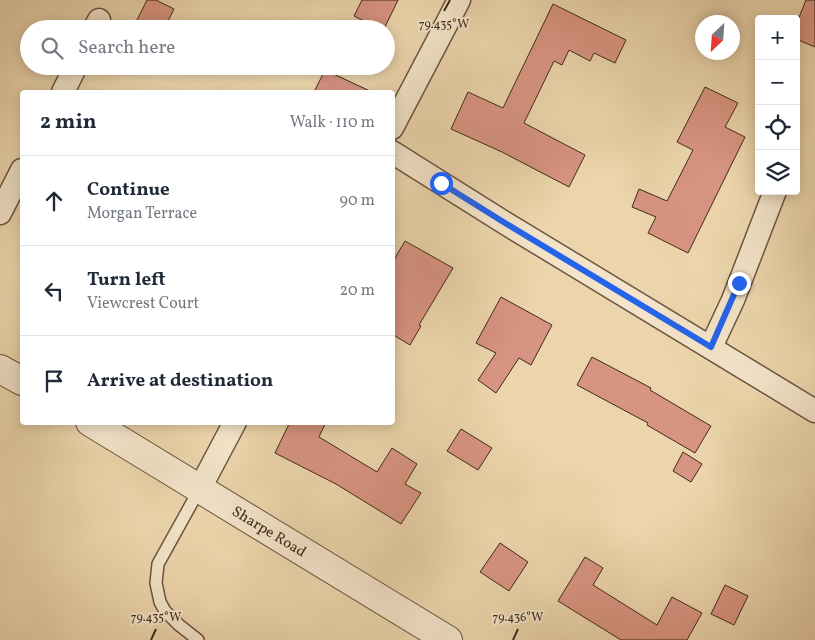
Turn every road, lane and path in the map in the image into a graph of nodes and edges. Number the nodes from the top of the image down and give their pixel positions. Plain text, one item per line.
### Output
1 (459, 0) edge
2 (72, 75) edge
3 (64, 90) edge
4 (395, 122) edge
5 (395, 154) edge
6 (20, 174) edge
7 (773, 195) edge
8 (0, 213) edge
9 (711, 347) junction
10 (0, 369) edge
11 (20, 380) edge
12 (815, 411) edge
13 (95, 425) edge
14 (233, 425) edge
15 (199, 490) junction
16 (198, 640) edge
17 (448, 640) edge

1 - 4 street
2 - 3 street
5 - 9 street
6 - 8 street
7 - 9 street
9 - 12 street
10 - 11 street
13 - 15 street, Sharpe Road
14 - 15 street
15 - 16 lane
15 - 17 street, Sharpe Road

